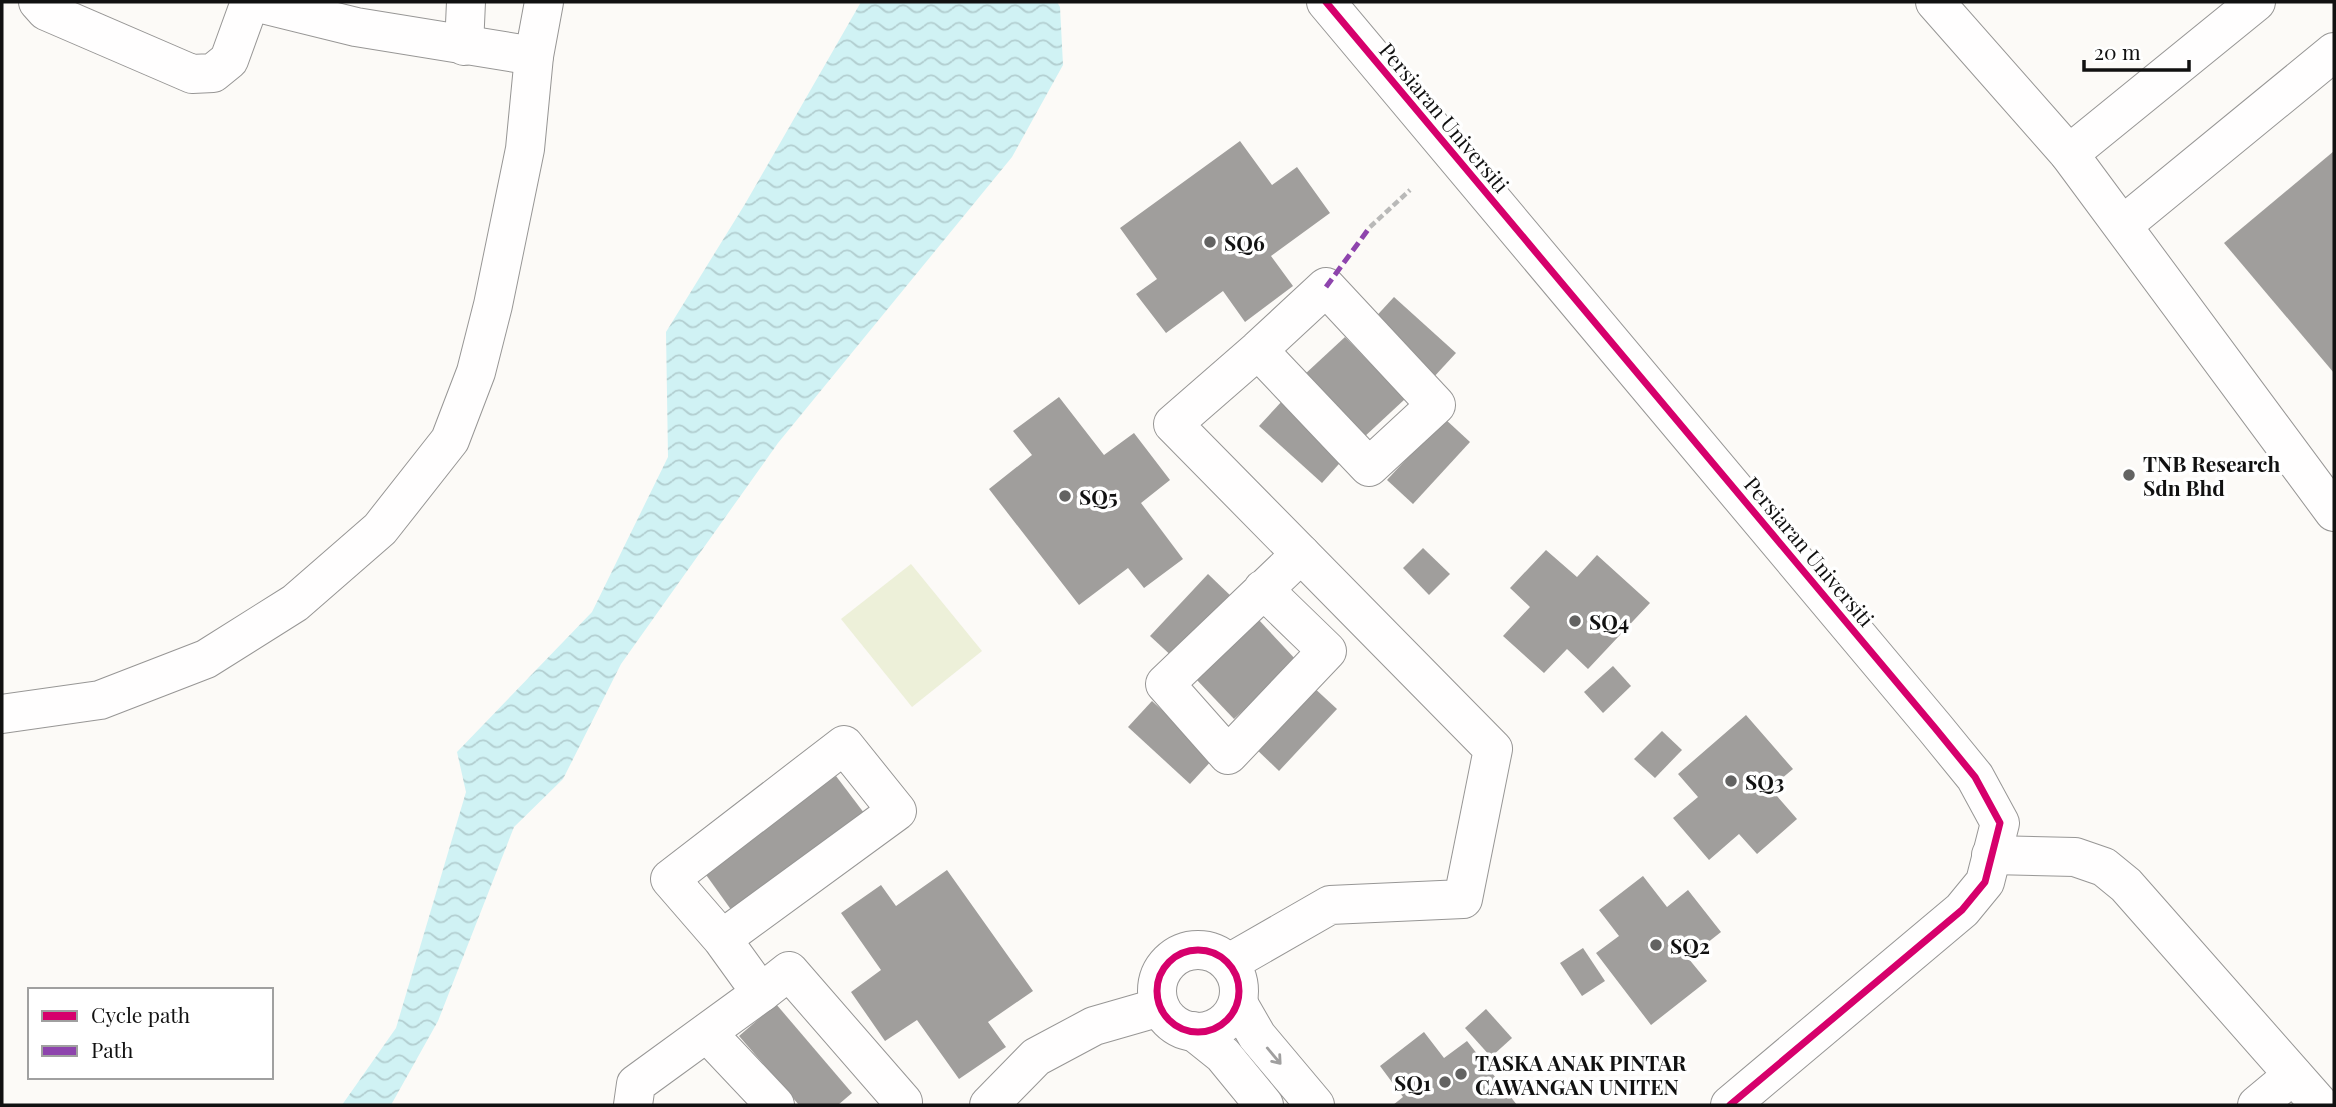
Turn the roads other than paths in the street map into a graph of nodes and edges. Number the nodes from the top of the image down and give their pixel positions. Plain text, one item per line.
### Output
1 (38, 2) edge
2 (252, 2) edge
3 (466, 2) edge
4 (544, 2) edge
5 (1326, 2) edge
6 (1935, 2) edge
7 (2256, 2) edge
8 (464, 46) junction
9 (2334, 52) edge
10 (534, 56) junction
11 (2069, 154) junction
12 (2123, 225) junction
13 (1258, 350) junction
14 (2334, 512) edge
15 (1301, 554) junction
16 (1263, 589) dead end
17 (2, 714) edge
18 (1991, 855) junction
19 (722, 939) junction
20 (1228, 963) junction
21 (761, 993) junction
22 (1238, 1003) junction
23 (1160, 1007) junction
24 (1193, 1031) junction
25 (707, 1033) junction
26 (2293, 1075) junction
27 (633, 1105) edge
28 (775, 1105) edge
29 (899, 1105) edge
30 (989, 1105) edge
31 (1264, 1105) edge
32 (1315, 1105) edge
33 (1730, 1105) edge
34 (2257, 1105) edge
35 (2320, 1105) edge

1 - 2 street
2 - 8 street
3 - 8 street
4 - 10 street
5 - 18 street, Persiaran Universiti
6 - 11 street
7 - 11 street
8 - 10 street
9 - 12 street
10 - 17 street
11 - 12 street
12 - 14 street
13 - 13 street
13 - 15 street
15 - 16 street
15 - 20 street
18 - 26 street
18 - 33 street, Persiaran Universiti
19 - 19 street
19 - 21 street
20 - 22 street
20 - 23 street
21 - 25 street
21 - 29 street
22 - 24 street
22 -> 32 street
23 - 24 street
23 - 30 street
24 - 31 street
25 - 27 street
25 - 28 street
26 - 34 street
26 - 35 street

